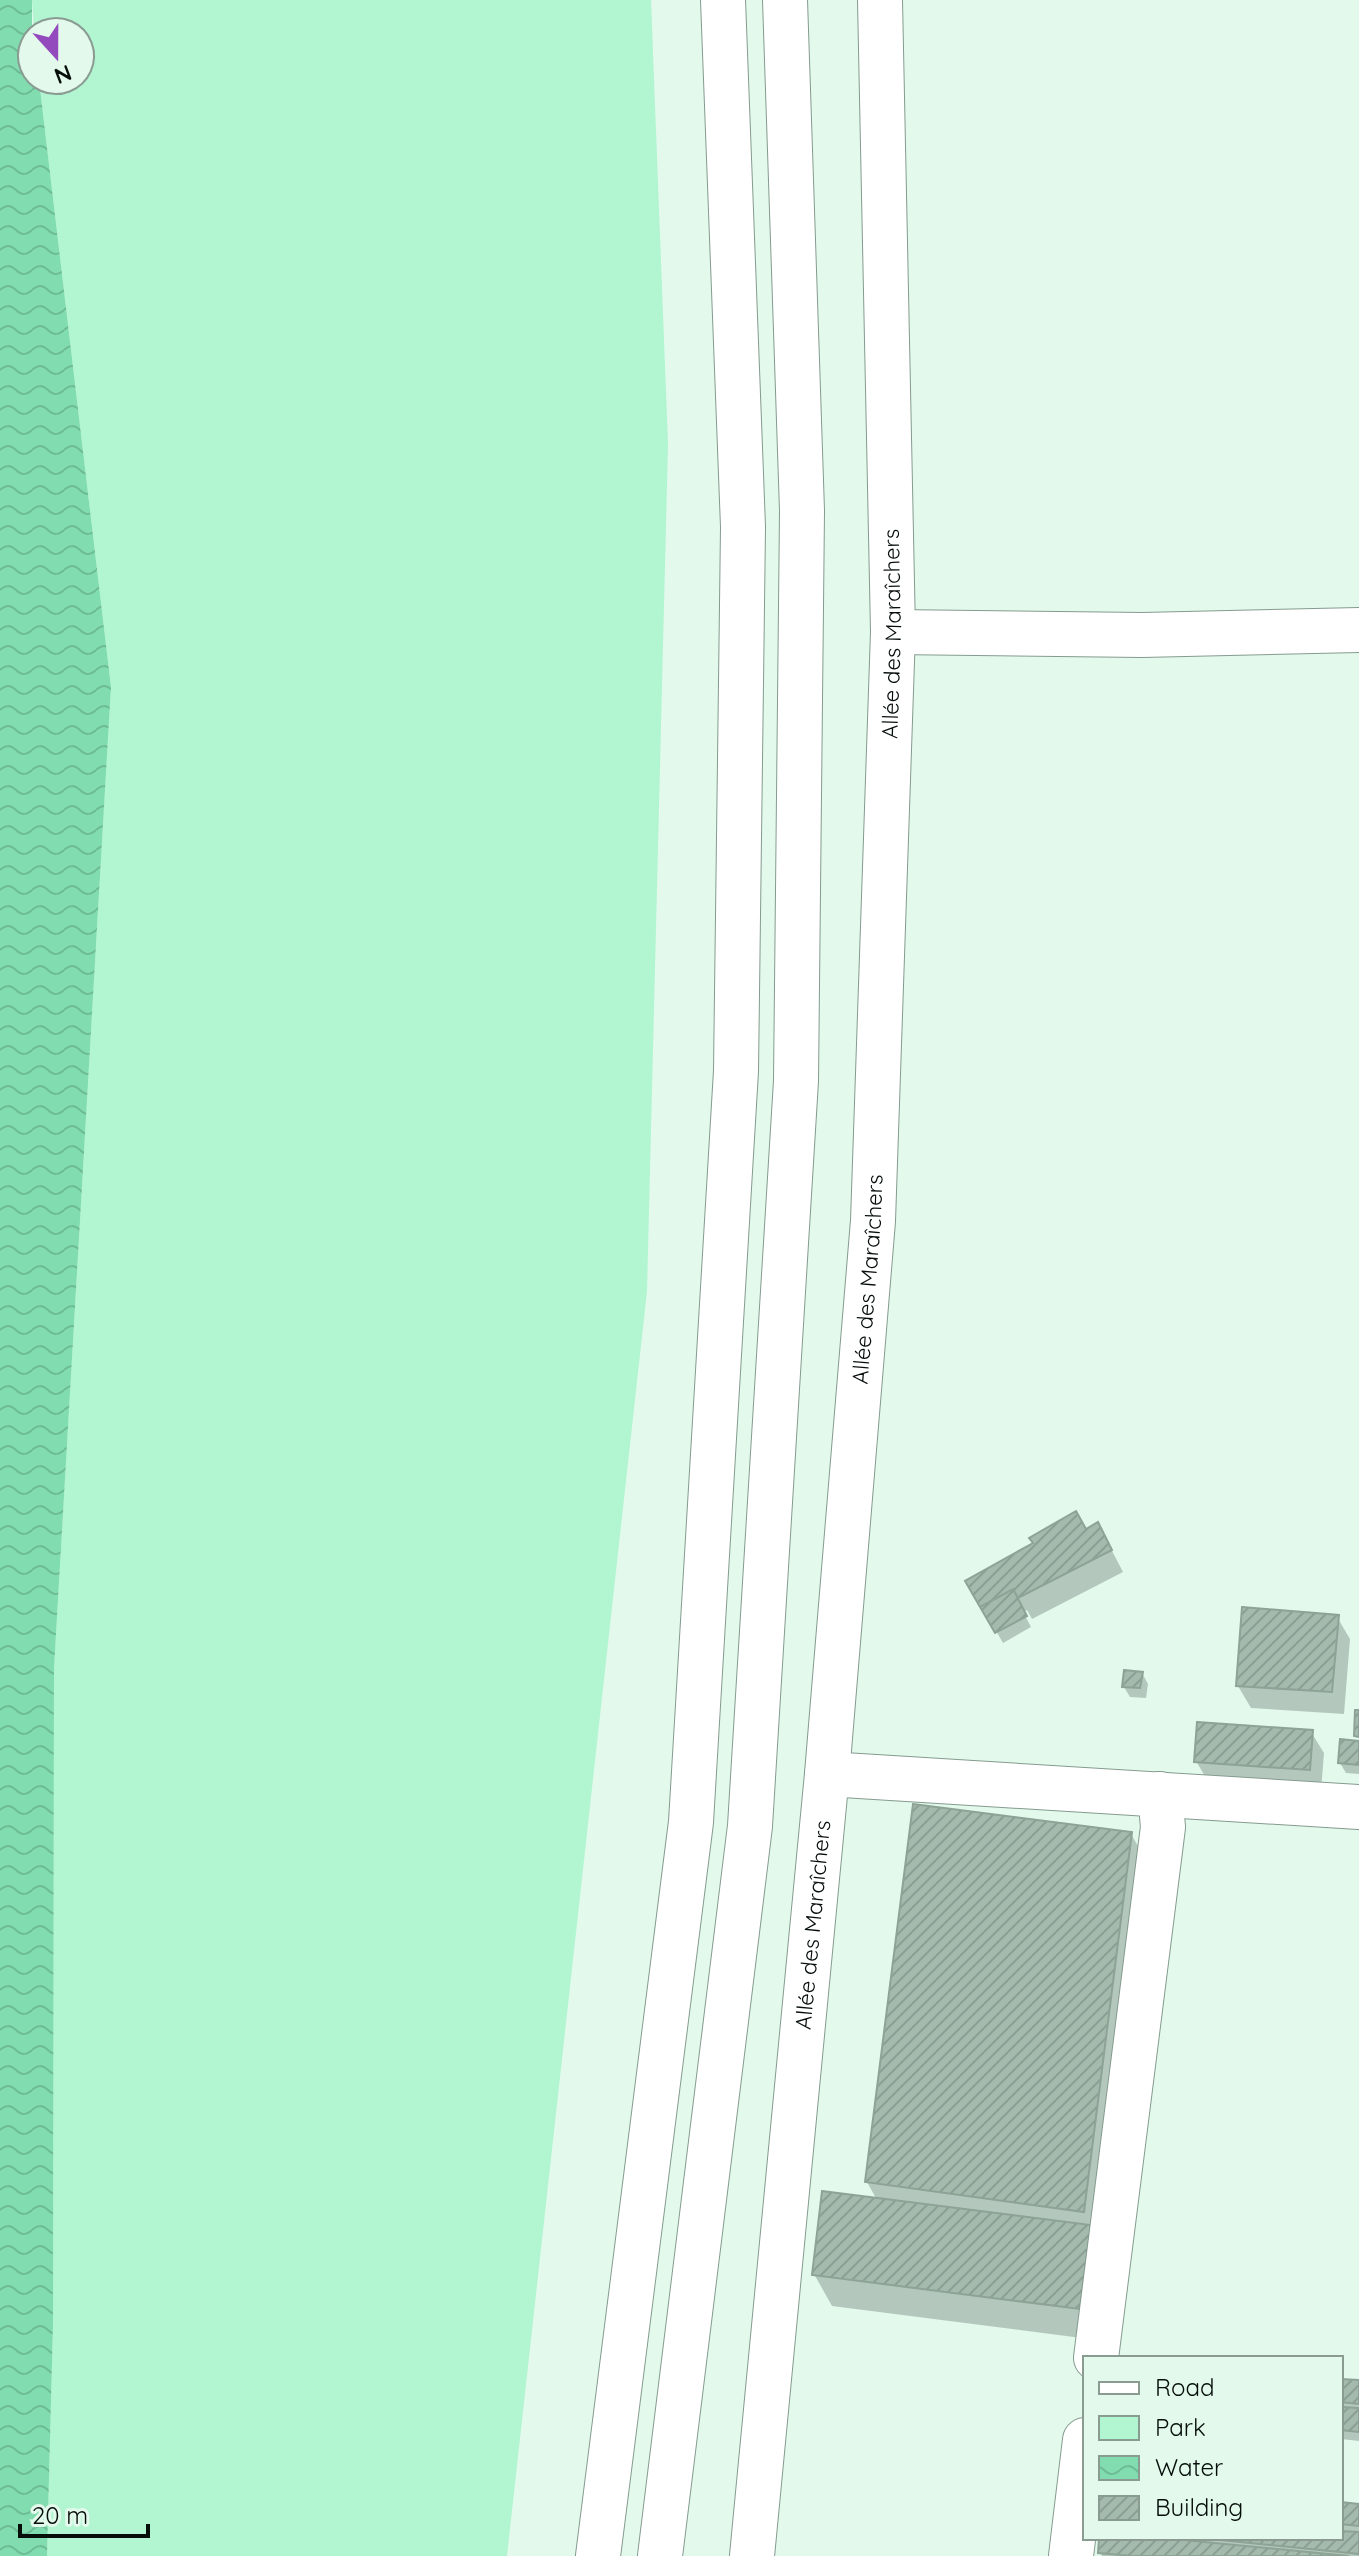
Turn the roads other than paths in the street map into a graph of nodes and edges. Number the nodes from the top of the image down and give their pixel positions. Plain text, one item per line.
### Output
1 (723, 0) edge
2 (785, 0) edge
3 (880, 0) edge
4 (1359, 630) edge
5 (893, 632) junction
6 (827, 1774) junction
7 (1160, 1794) junction
8 (1359, 1807) edge
9 (1096, 2356) edge
10 (1083, 2457) edge
11 (598, 2556) edge
12 (660, 2556) edge
13 (752, 2556) edge
14 (1071, 2556) edge

1 - 11 main road
2 - 12 main road
3 - 5 main road, Allée des Maraîchers
4 - 5 main road
5 - 6 main road, Allée des Maraîchers
6 - 7 main road
6 - 13 main road, Allée des Maraîchers
7 - 8 main road
7 - 9 main road
10 - 14 main road

